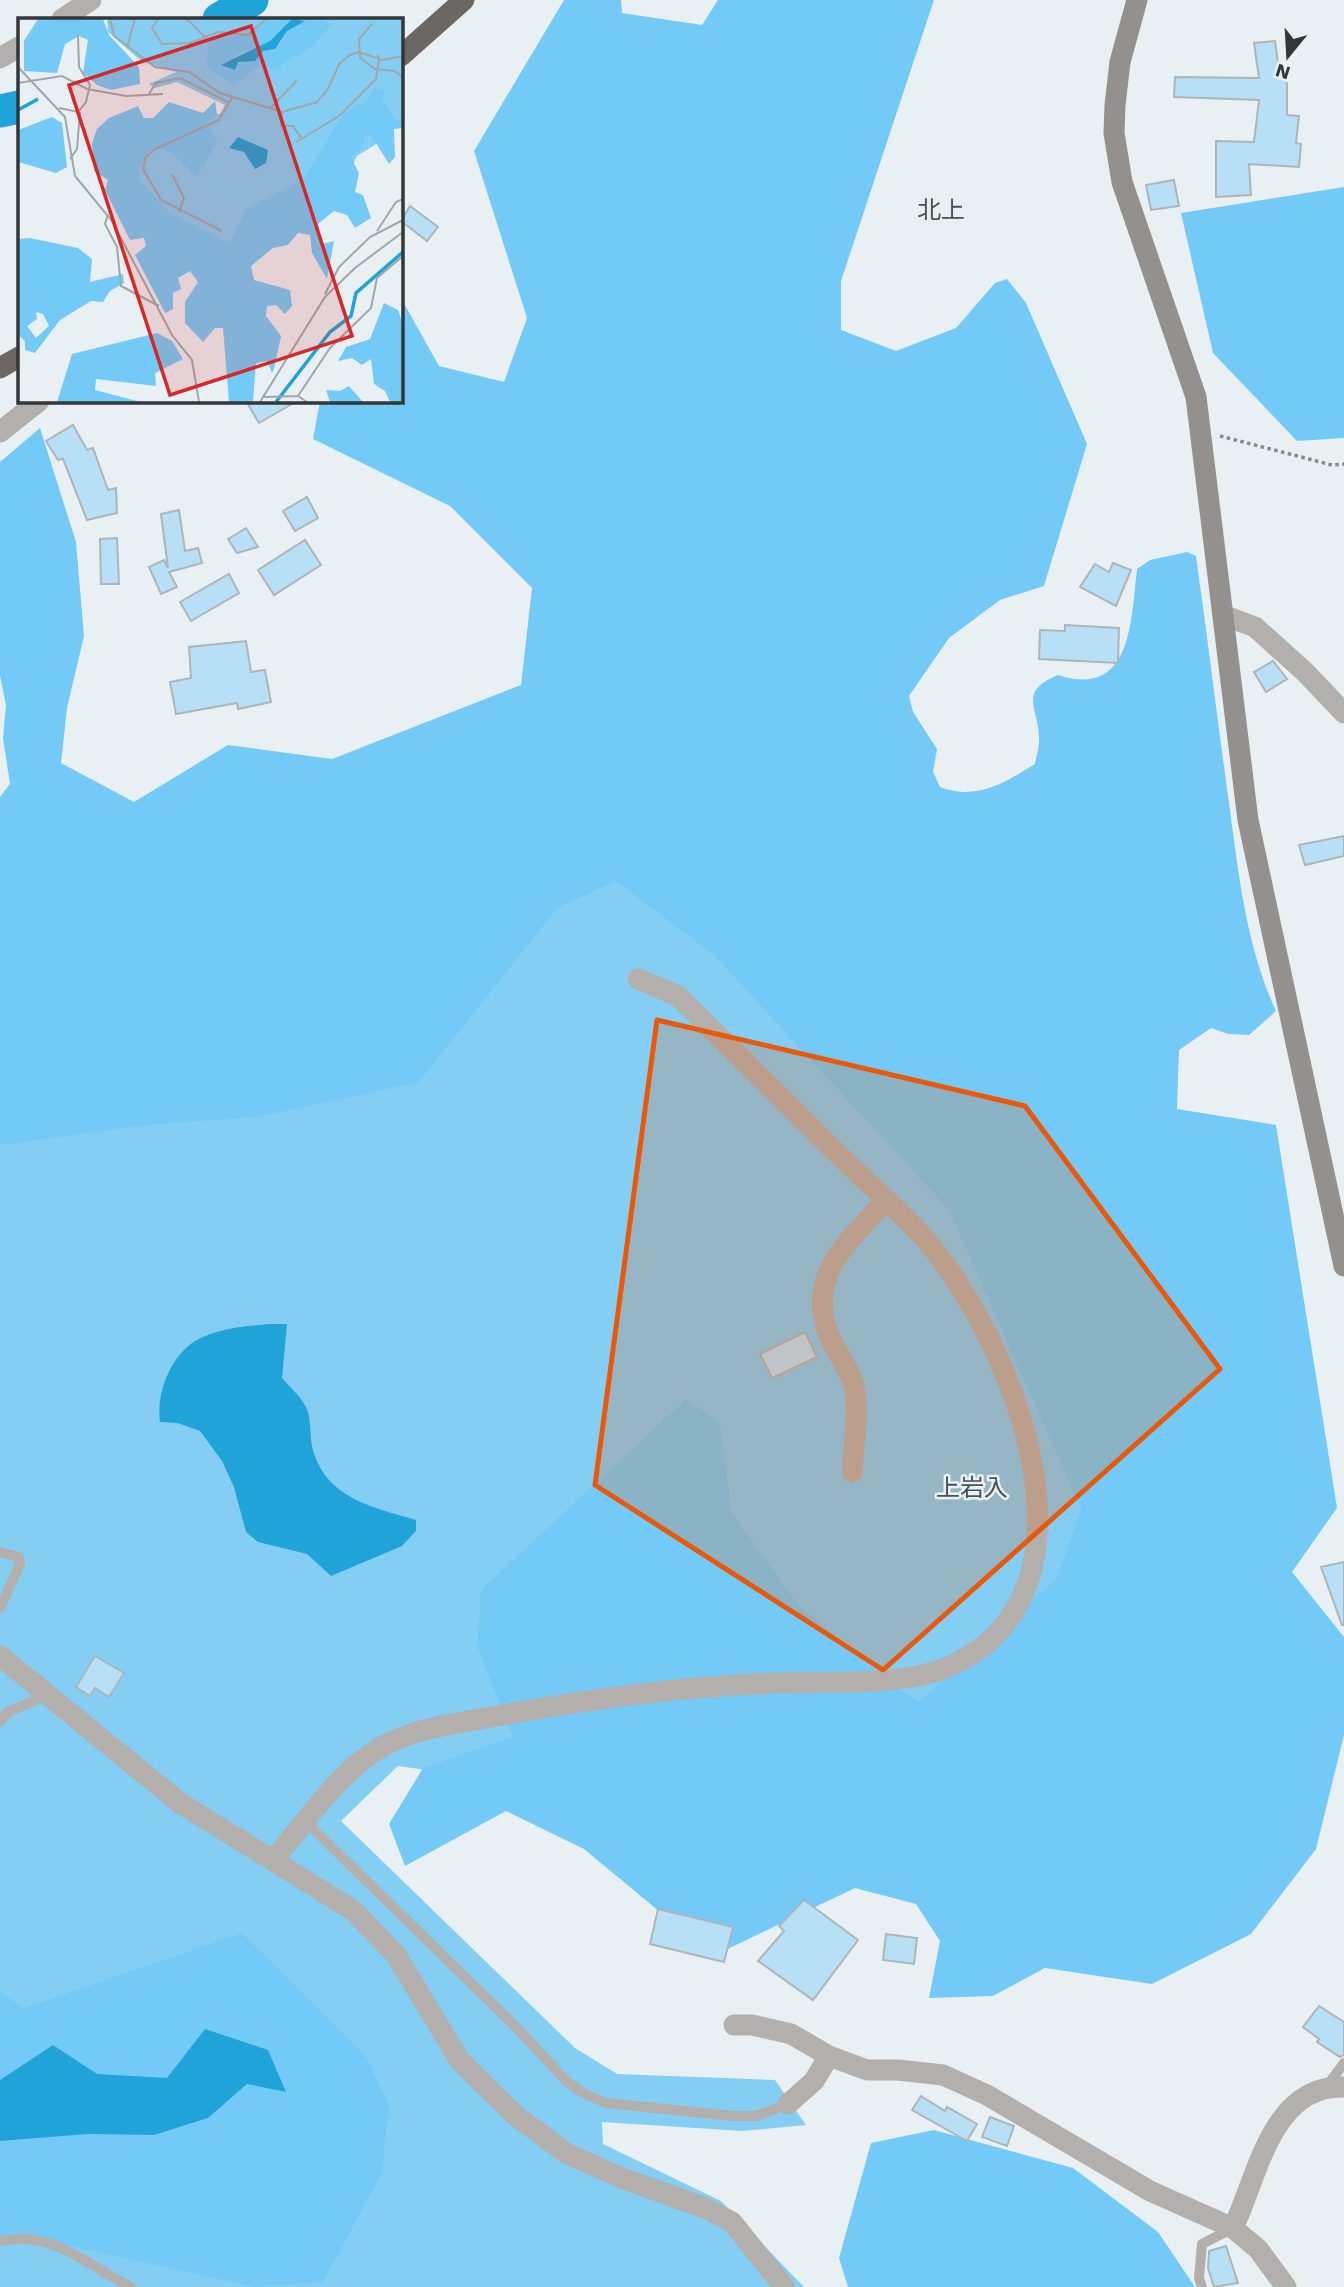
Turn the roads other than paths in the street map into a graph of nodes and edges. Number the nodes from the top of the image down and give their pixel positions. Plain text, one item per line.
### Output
1 (91, 0) edge
2 (464, 0) edge
3 (1137, 0) edge
4 (64, 18) edge
5 (18, 48) edge
6 (402, 55) edge
7 (0, 58) edge
8 (18, 358) edge
9 (0, 368) edge
10 (37, 402) edge
11 (0, 432) edge
12 (1223, 615) junction
13 (1344, 713) edge
14 (638, 979) dead end
15 (886, 1200) junction
16 (1344, 1266) edge
17 (852, 1472) dead end
18 (0, 1552) edge
19 (0, 1608) edge
20 (0, 1656) edge
21 (50, 1695) junction
22 (0, 1722) edge
23 (306, 1822) junction
24 (274, 1859) junction
25 (734, 2025) dead end
26 (829, 2056) junction
27 (1344, 2063) edge
28 (1336, 2087) edge
29 (788, 2104) joint
30 (1233, 2228) junction
31 (0, 2241) edge
32 (131, 2287) edge
33 (784, 2287) edge
34 (1202, 2287) edge
35 (1286, 2287) edge

1 - 4 street
2 - 6 highway
3 - 12 street
5 - 7 street
8 - 9 highway
10 - 11 street
12 - 13 street
12 - 16 street
14 - 15 street
15 - 17 street
15 - 23 street
18 - 19 lane
20 - 21 street
21 - 22 lane
21 - 24 street
23 - 24 street
23 - 29 lane
24 - 33 street
25 - 26 street
26 - 29 street
26 - 30 street
27 - 28 lane
28 - 30 street
30 - 34 lane
30 - 35 street
31 - 32 lane

